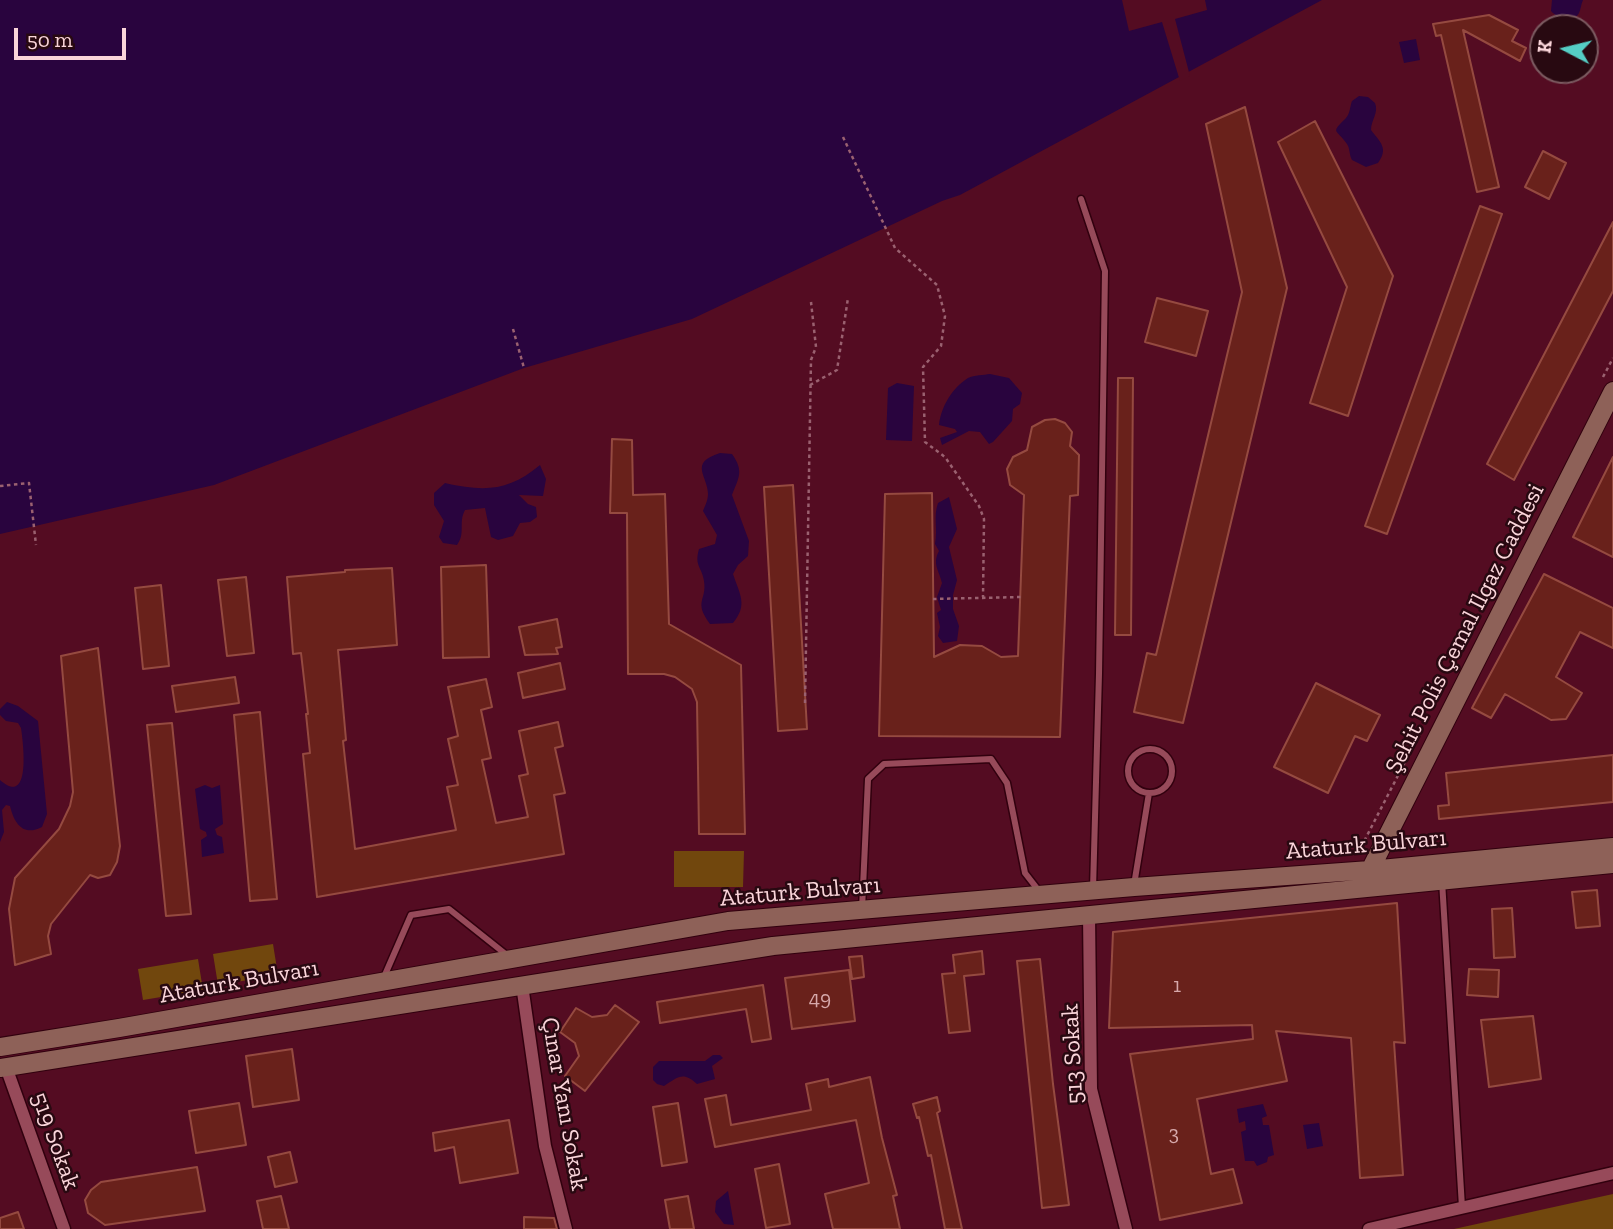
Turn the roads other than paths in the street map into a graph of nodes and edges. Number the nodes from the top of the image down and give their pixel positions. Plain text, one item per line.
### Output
1 (1081, 199) dead end
2 (1613, 391) edge
3 (1149, 793) junction
4 (1613, 847) edge
5 (1613, 864) edge
6 (1370, 870) junction
7 (1442, 881) junction
8 (1134, 887) junction
9 (1361, 889) junction
10 (1092, 891) junction
11 (1042, 895) junction
12 (862, 910) junction
13 (1089, 915) junction
14 (512, 960) junction
15 (382, 982) junction
16 (522, 985) junction
17 (0, 1047) edge
18 (3, 1067) edge
19 (1613, 1173) edge
20 (1462, 1207) junction
21 (64, 1229) edge
22 (566, 1229) edge
23 (1126, 1229) edge
24 (1370, 1229) edge

1 - 10 lane
2 - 6 main road, Şehit Polis Çemal Ilgaz Caddesi
3 - 3 lane
3 - 8 lane
4 - 6 main road, Ataturk Bulvarı
5 - 7 main road, Ataturk Bulvarı
6 - 8 main road, Ataturk Bulvarı
6 - 9 main road, Şehit Polis Çemal Ilgaz Caddesi
7 - 9 main road, Ataturk Bulvarı
7 - 20 lane
8 - 10 main road, Ataturk Bulvarı
9 - 13 main road, Ataturk Bulvarı
10 - 11 main road, Ataturk Bulvarı
11 - 12 main road, Ataturk Bulvarı
11 - 12 lane
12 - 14 main road, Ataturk Bulvarı
13 - 16 main road, Ataturk Bulvarı
13 - 23 street, 513 Sokak
14 - 15 main road, Ataturk Bulvarı
14 - 15 lane
15 - 17 main road, Ataturk Bulvarı
16 - 18 main road, Ataturk Bulvarı
16 - 22 street, Çınar Yanı Sokak
18 - 21 street, 519 Sokak
19 - 20 street
20 - 24 street

